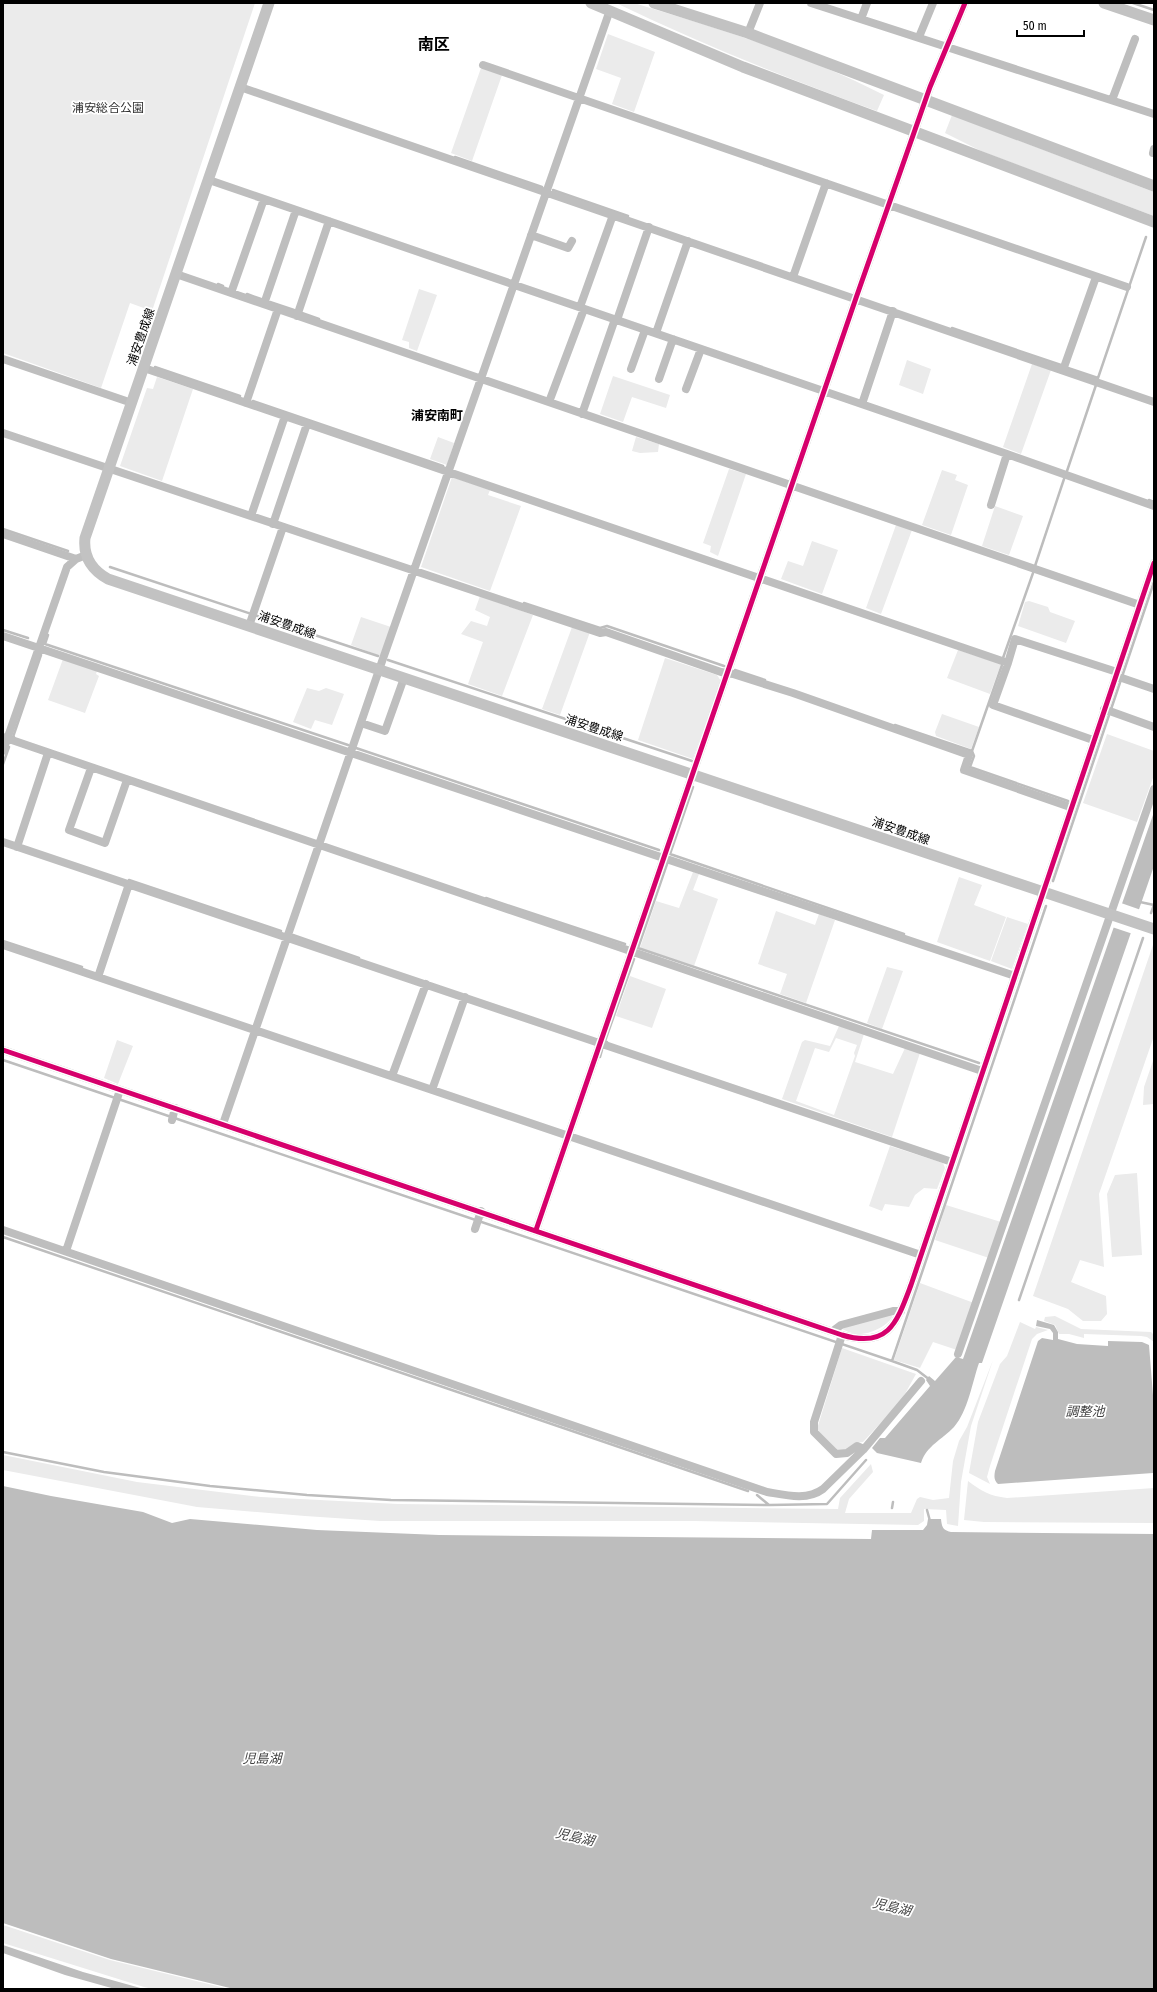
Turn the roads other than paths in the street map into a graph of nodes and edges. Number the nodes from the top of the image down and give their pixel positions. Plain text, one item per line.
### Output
1 (269, 3) edge
2 (591, 3) edge
3 (654, 3) edge
4 (760, 3) edge
5 (811, 3) edge
6 (866, 3) edge
7 (932, 3) edge
8 (965, 3) edge
9 (1104, 3) edge
10 (610, 10) junction
11 (861, 19) junction
12 (1154, 20) edge
13 (748, 33) junction
14 (919, 37) junction
15 (1135, 39) dead end
16 (947, 46) junction
17 (483, 65) dead end
18 (240, 87) junction
19 (578, 99) junction
20 (926, 99) junction
21 (1112, 100) junction
22 (1154, 114) edge
23 (914, 132) junction
24 (209, 180) junction
25 (826, 183) junction
26 (1154, 186) edge
27 (546, 192) junction
28 (264, 199) junction
29 (889, 205) junction
30 (296, 210) junction
31 (613, 215) junction
32 (329, 222) junction
33 (1154, 222) edge
34 (649, 227) junction
35 (531, 235) junction
36 (572, 241) dead end
37 (688, 241) junction
38 (176, 274) junction
39 (794, 275) junction
40 (1096, 277) junction
41 (514, 285) junction
42 (1127, 287) dead end
43 (231, 293) junction
44 (856, 298) junction
45 (264, 304) junction
46 (581, 306) junction
47 (278, 309) junction
48 (894, 311) junction
49 (297, 316) junction
50 (617, 318) junction
51 (645, 330) junction
52 (657, 331) junction
53 (673, 339) junction
54 (701, 349) junction
55 (3, 359) edge
56 (144, 368) junction
57 (631, 369) dead end
58 (1064, 370) junction
59 (481, 379) junction
60 (659, 379) dead end
61 (686, 389) dead end
62 (824, 391) junction
63 (550, 400) junction
64 (862, 402) junction
65 (1154, 402) edge
66 (132, 403) junction
67 (246, 403) junction
68 (583, 411) junction
69 (285, 416) junction
70 (307, 424) junction
71 (3, 433) edge
72 (1007, 454) junction
73 (108, 470) junction
74 (448, 472) junction
75 (793, 486) junction
76 (990, 505) dead end
77 (1154, 506) edge
78 (251, 516) junction
79 (273, 524) junction
80 (283, 527) junction
81 (3, 534) edge
82 (81, 557) junction
83 (1154, 563) edge
84 (414, 571) junction
85 (760, 579) junction
86 (1140, 605) junction
87 (252, 619) junction
88 (3, 636) edge
89 (38, 648) junction
90 (1008, 662) junction
91 (378, 670) junction
92 (728, 673) junction
93 (1120, 676) junction
94 (404, 678) junction
95 (1154, 689) edge
96 (1109, 711) junction
97 (361, 723) junction
98 (1154, 727) edge
99 (5, 738) edge
100 (1093, 740) junction
101 (3, 751) edge
102 (351, 752) junction
103 (48, 753) junction
104 (91, 768) junction
105 (693, 774) junction
106 (127, 780) junction
107 (1154, 789) edge
108 (1070, 807) junction
109 (3, 842) edge
110 (318, 845) junction
111 (17, 847) junction
112 (663, 857) junction
113 (129, 884) junction
114 (1042, 892) junction
115 (1112, 915) junction
116 (1154, 929) edge
117 (287, 937) junction
118 (3, 944) edge
119 (632, 950) junction
120 (1015, 976) junction
121 (98, 977) junction
122 (426, 984) junction
123 (465, 997) junction
124 (255, 1030) junction
125 (600, 1043) junction
126 (3, 1050) edge
127 (982, 1071) junction
128 (392, 1076) junction
129 (432, 1090) junction
130 (118, 1095) junction
131 (223, 1124) junction
132 (568, 1136) junction
133 (952, 1162) junction
134 (3, 1230) edge
135 (536, 1230) junction
136 (66, 1251) junction
137 (921, 1255) junction
138 (901, 1311) junction
139 (832, 1331) junction
140 (841, 1340) junction
141 (958, 1354) dead end
142 (921, 1381) dead end
143 (864, 1449) junction

1 - 18 main road, 浦安豊成線
2 - 10 main road
3 - 13 main road
4 - 13 street
5 - 11 street
6 - 11 street
7 - 14 street
8 - 16 street
9 - 12 main road
10 - 19 street
10 - 23 main road
11 - 14 street
13 - 20 main road
14 - 16 street
15 - 21 street
16 - 20 street
16 - 21 street
17 - 19 street
18 - 24 main road, 浦安豊成線
18 - 27 street
19 - 25 street
19 - 27 street
20 - 23 street
20 - 26 main road
21 - 22 street
23 - 29 street
23 - 33 main road
24 - 28 street
24 - 38 main road, 浦安豊成線
25 - 29 street
25 - 39 street
27 - 31 street
27 - 35 street
28 - 30 street
28 - 43 street
29 - 40 street
29 - 44 street
30 - 32 street
30 - 45 street
31 - 34 street
31 - 46 street
32 - 41 street
32 - 49 street
34 - 37 street
34 - 50 street
35 - 36 street
35 - 41 street
37 - 39 street
37 - 52 street
38 - 43 street
38 - 56 main road, 浦安豊成線
39 - 44 street
40 - 42 street
40 - 58 street
41 - 46 street
41 - 59 street
43 - 45 street
44 - 48 street
44 - 62 street
45 - 47 street
46 - 50 street
46 - 63 street
47 - 49 street
47 - 67 street
48 - 58 street
48 - 64 street
49 - 59 street
50 - 51 street
50 - 68 street
51 - 52 street
51 - 57 street
52 - 53 street
53 - 54 street
53 - 60 street
54 - 61 street
54 - 62 street
55 - 66 street
56 - 66 main road, 浦安豊成線
56 - 67 street
58 - 65 street
59 - 63 street
59 - 74 street
62 - 64 street
62 - 75 street
63 - 68 street
64 - 72 street
66 - 73 main road, 浦安豊成線
67 - 69 street
68 - 75 street
69 - 70 street
69 - 78 street
70 - 74 street
70 - 79 street
71 - 73 street
72 - 76 street
72 - 77 street
73 - 78 street
73 - 82 main road, 浦安豊成線
74 - 84 street
74 - 85 street
75 - 85 street
75 - 86 street
78 - 79 street
79 - 80 street
80 - 84 street
80 - 87 street
81 - 82 street
82 - 87 main road, 浦安豊成線
82 - 89 street
83 - 86 street
84 - 91 street
84 - 92 street
85 - 90 street
85 - 92 street
86 - 93 street
87 - 91 main road, 浦安豊成線
88 - 89 street
89 - 99 street
89 - 102 street
90 - 93 street
90 - 100 street
91 - 94 main road, 浦安豊成線
91 - 97 street
92 - 105 street
92 - 108 street
93 - 95 street
93 - 96 street
94 - 97 street
94 - 105 main road, 浦安豊成線
96 - 98 street
96 - 100 street
97 - 102 street
99 - 101 street
99 - 103 street
100 - 108 street
102 - 110 street
102 - 112 street
103 - 104 street
103 - 111 street
104 - 106 street
104 - 106 street
105 - 112 street
105 - 114 main road, 浦安豊成線
106 - 110 street
107 - 115 street
108 - 114 street
109 - 111 street
110 - 117 street
110 - 119 street
111 - 113 street
112 - 119 street
112 - 120 street
113 - 117 street
113 - 121 street
114 - 115 main road, 浦安豊成線
114 - 120 street
115 - 116 main road, 浦安豊成線
115 - 141 street
117 - 122 street
117 - 124 street
118 - 121 street
119 - 125 street
119 - 127 street
120 - 127 street
121 - 124 street
122 - 123 street
122 - 128 street
123 - 125 street
123 - 129 street
124 - 128 street
124 - 131 street
125 - 132 street
125 - 133 street
126 - 130 street
127 - 133 street
128 - 129 street
129 - 132 street
130 - 131 street
130 - 136 street
131 - 135 street
132 - 135 street
132 - 137 street
133 - 137 street
134 - 136 street
135 - 139 street
136 - 143 street
137 - 138 street
138 - 139 street
138 - 140 street
139 - 140 street
140 - 143 street
142 - 143 street

